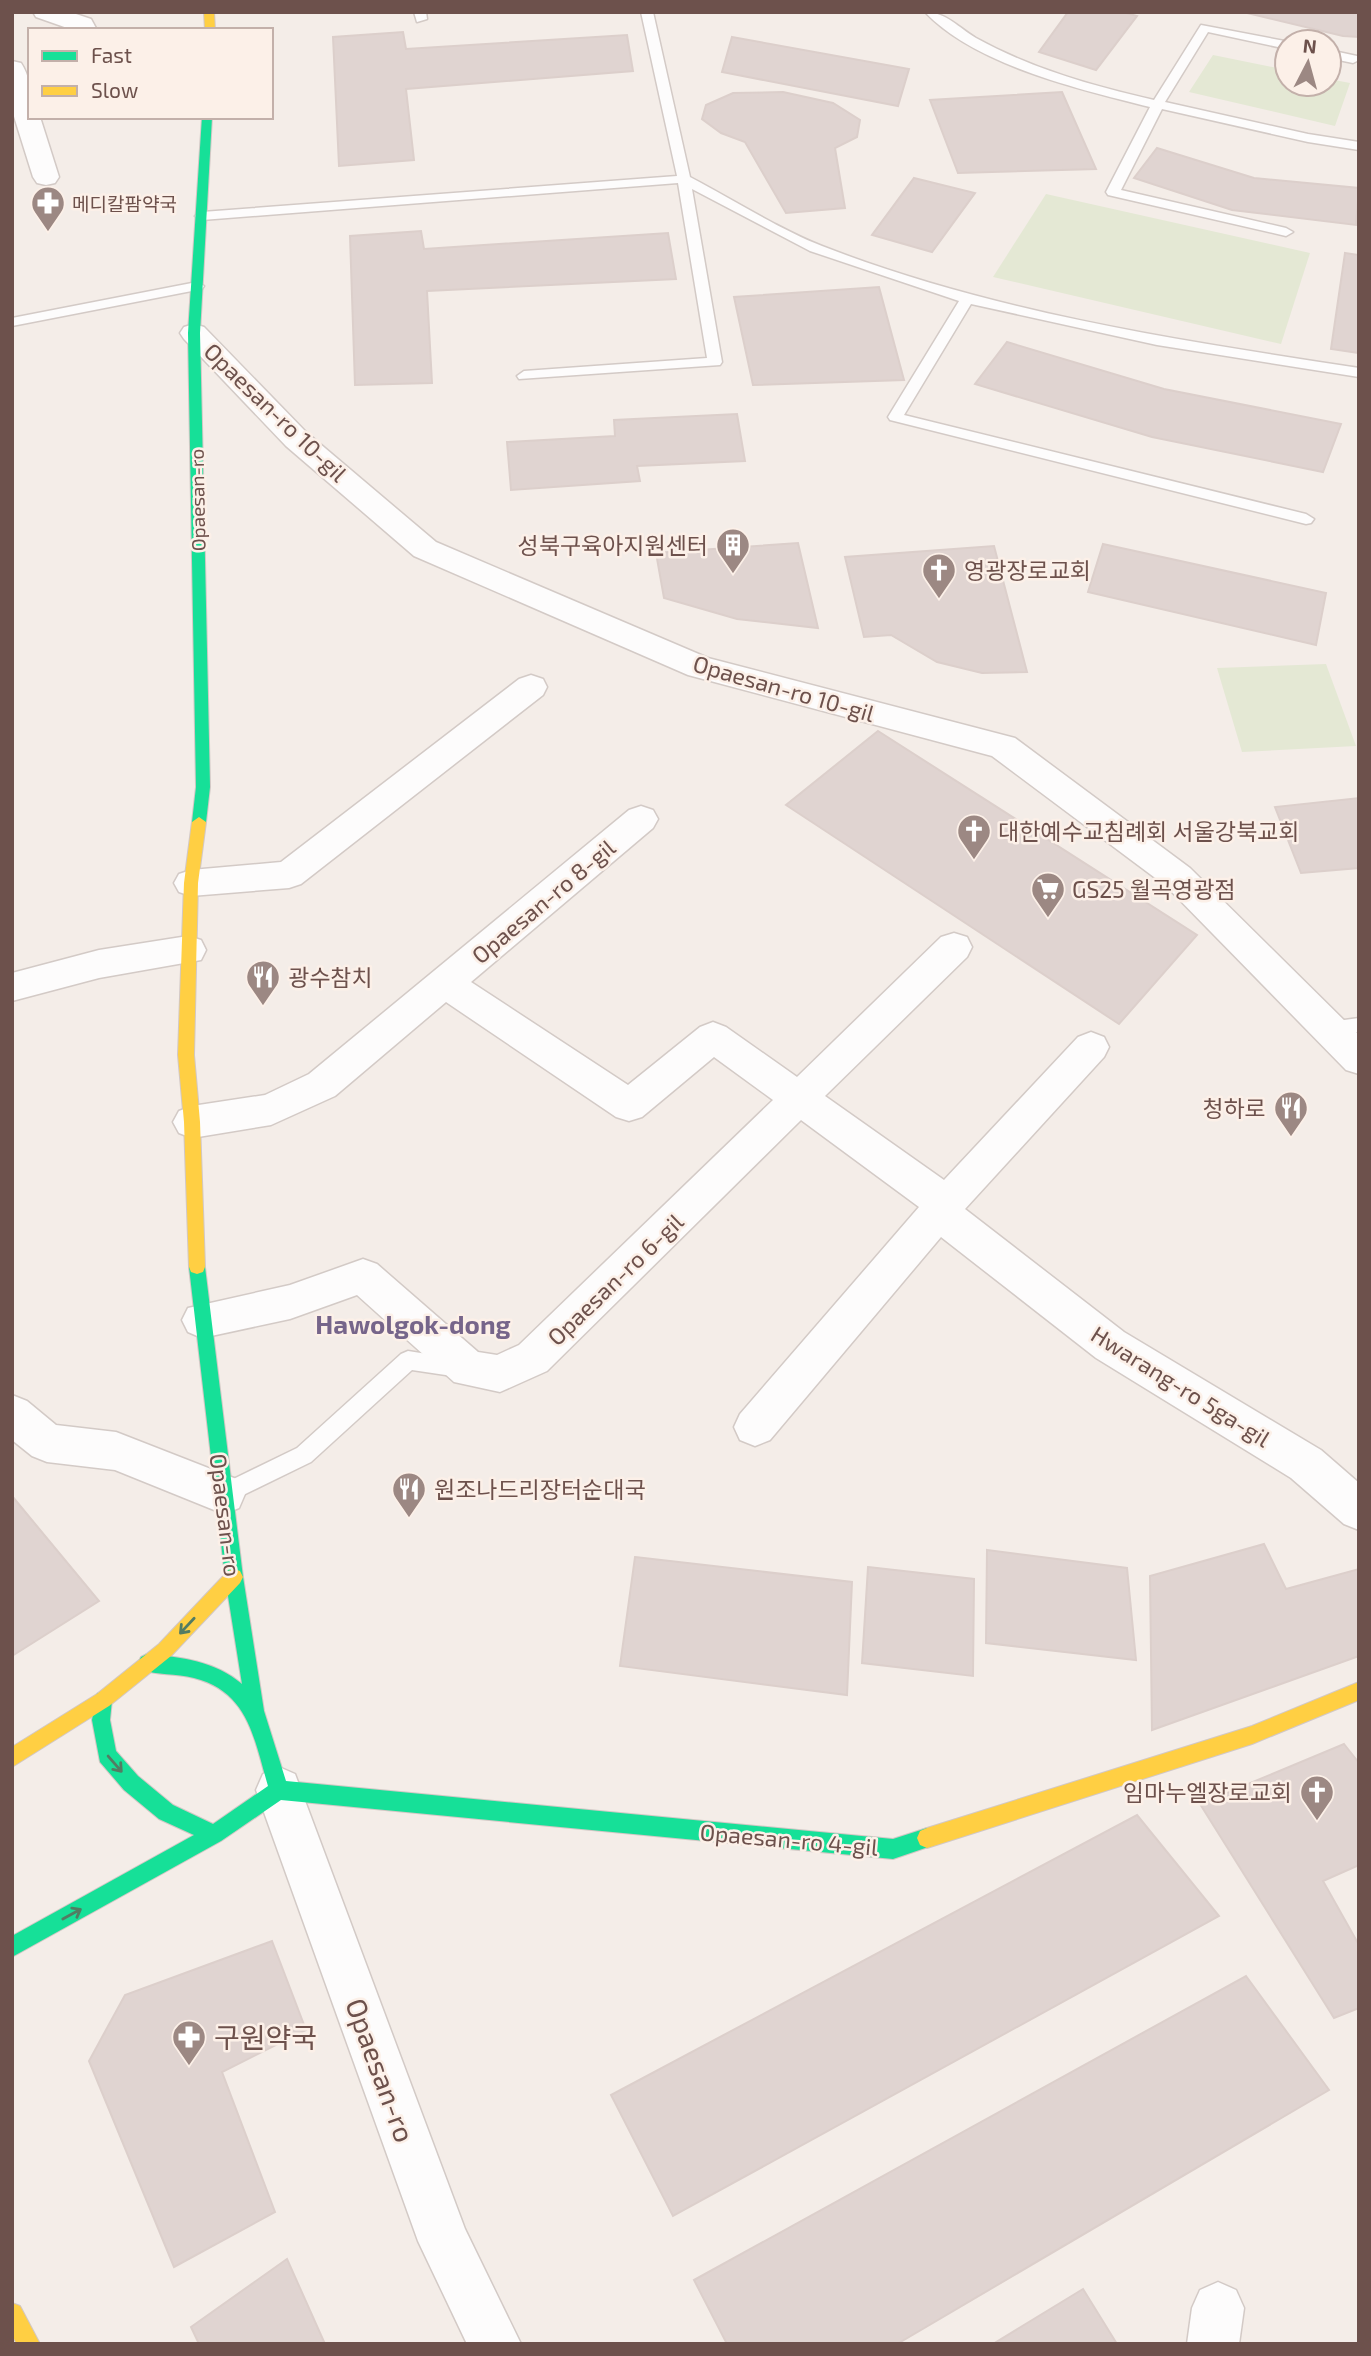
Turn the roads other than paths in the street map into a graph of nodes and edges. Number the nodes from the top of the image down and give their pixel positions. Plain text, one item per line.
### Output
1 (647, 12) edge
2 (931, 12) edge
3 (33, 13) edge
4 (84, 28) edge
5 (1273, 42) edge
6 (1343, 58) edge
7 (1353, 60) dead end
8 (18, 80) edge
9 (1158, 104) junction
10 (28, 115) edge
11 (29, 119) edge
12 (207, 119) edge
13 (1359, 146) edge
14 (46, 177) dead end
15 (684, 179) junction
16 (202, 216) junction
17 (1286, 232) dead end
18 (197, 286) junction
19 (967, 299) junction
20 (12, 322) edge
21 (194, 333) junction
22 (1359, 373) edge
23 (524, 376) dead end
24 (1306, 519) dead end
25 (530, 687) dead end
26 (641, 819) dead end
27 (191, 883) junction
28 (954, 947) dead end
29 (188, 950) junction
30 (445, 983) junction
31 (12, 987) edge
32 (1343, 1026) edge
33 (713, 1037) joint
34 (1091, 1047) dead end
35 (1359, 1059) edge
36 (798, 1099) junction
37 (192, 1122) junction
38 (942, 1208) junction
39 (202, 1320) junction
40 (468, 1369) junction
41 (12, 1414) edge
42 (754, 1427) dead end
43 (224, 1494) junction
44 (1359, 1510) edge
45 (234, 1577) junction
46 (147, 1663) junction
47 (1359, 1691) edge
48 (103, 1700) junction
49 (255, 1711) junction
50 (12, 1758) edge
51 (279, 1790) junction
52 (214, 1834) junction
53 (12, 1947) edge
54 (12, 2314) edge
55 (29, 2344) edge
56 (495, 2344) edge

1 - 15 lane
2 - 9 lane
3 - 4 street
5 - 9 lane
6 - 7 lane
8 - 10 street
9 - 13 lane
9 - 17 lane
11 - 14 street
12 - 16 main road, Opaesan-ro
15 - 16 lane
15 - 19 lane
15 - 23 lane
16 - 18 main road, Opaesan-ro
18 - 20 lane
18 - 21 main road, Opaesan-ro
19 - 22 lane
19 - 24 lane
21 - 27 main road, Opaesan-ro
21 - 32 street, Opaesan-ro 10-gil
25 - 27 street
26 - 30 street, Opaesan-ro 8-gil
27 - 29 main road, Opaesan-ro
28 - 36 street, Opaesan-ro 6-gil
29 - 31 street
29 - 37 main road, Opaesan-ro
30 - 33 street, Opaesan-ro 8-gil
30 - 37 street, Opaesan-ro 8-gil
32 - 35 street, Opaesan-ro 10-gil
33 - 36 street, Hwarang-ro 5ga-gil
34 - 38 street
36 - 38 street, Hwarang-ro 5ga-gil
36 - 40 street, Opaesan-ro 6-gil
37 - 39 main road, Opaesan-ro
38 - 42 street
38 - 44 street, Hwarang-ro 5ga-gil
39 - 40 street
39 - 43 main road, Opaesan-ro
40 - 43 lane, Opaesan-ro 6-gil
41 - 43 street
43 - 45 main road, Opaesan-ro
45 -> 46 main road
45 - 49 main road, Opaesan-ro
46 - 48 main road
46 - 49 main road
47 - 51 main road, Opaesan-ro 4-gil
48 - 50 main road
48 -> 52 main road
49 - 51 main road, Opaesan-ro
51 - 52 main road
51 - 56 street, Opaesan-ro
53 -> 52 main road
54 - 55 main road

